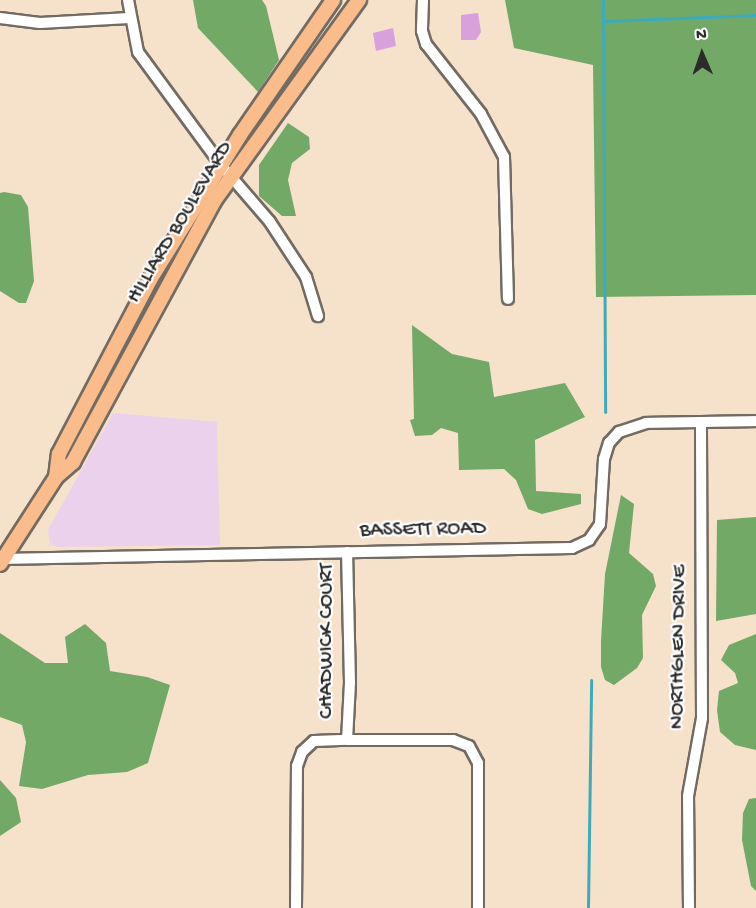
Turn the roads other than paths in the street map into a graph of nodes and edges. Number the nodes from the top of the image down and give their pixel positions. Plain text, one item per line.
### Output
1 (128, 0) edge
2 (333, 0) edge
3 (359, 0) edge
4 (423, 0) edge
5 (0, 18) edge
6 (129, 18) junction
7 (225, 170) junction
8 (508, 299) dead end
9 (318, 316) dead end
10 (756, 421) edge
11 (701, 422) junction
12 (347, 552) junction
13 (1, 561) edge
14 (347, 740) junction
15 (296, 908) edge
16 (478, 908) edge
17 (689, 908) edge

1 - 6 street
2 - 7 main road, HILLIARD BOULEVARD
3 - 7 main road, HILLIARD BOULEVARD
4 - 8 street
5 - 6 street
6 - 7 street
7 - 9 street
7 - 13 main road, HILLIARD BOULEVARD
10 - 11 street, BASSETT ROAD
11 - 12 street, BASSETT ROAD
11 - 17 street, NORTHGLEN DRIVE
12 - 13 street, BASSETT ROAD
12 - 14 street, CHADWICK COURT
14 - 15 street, CHADWICK COURT
14 - 16 street

